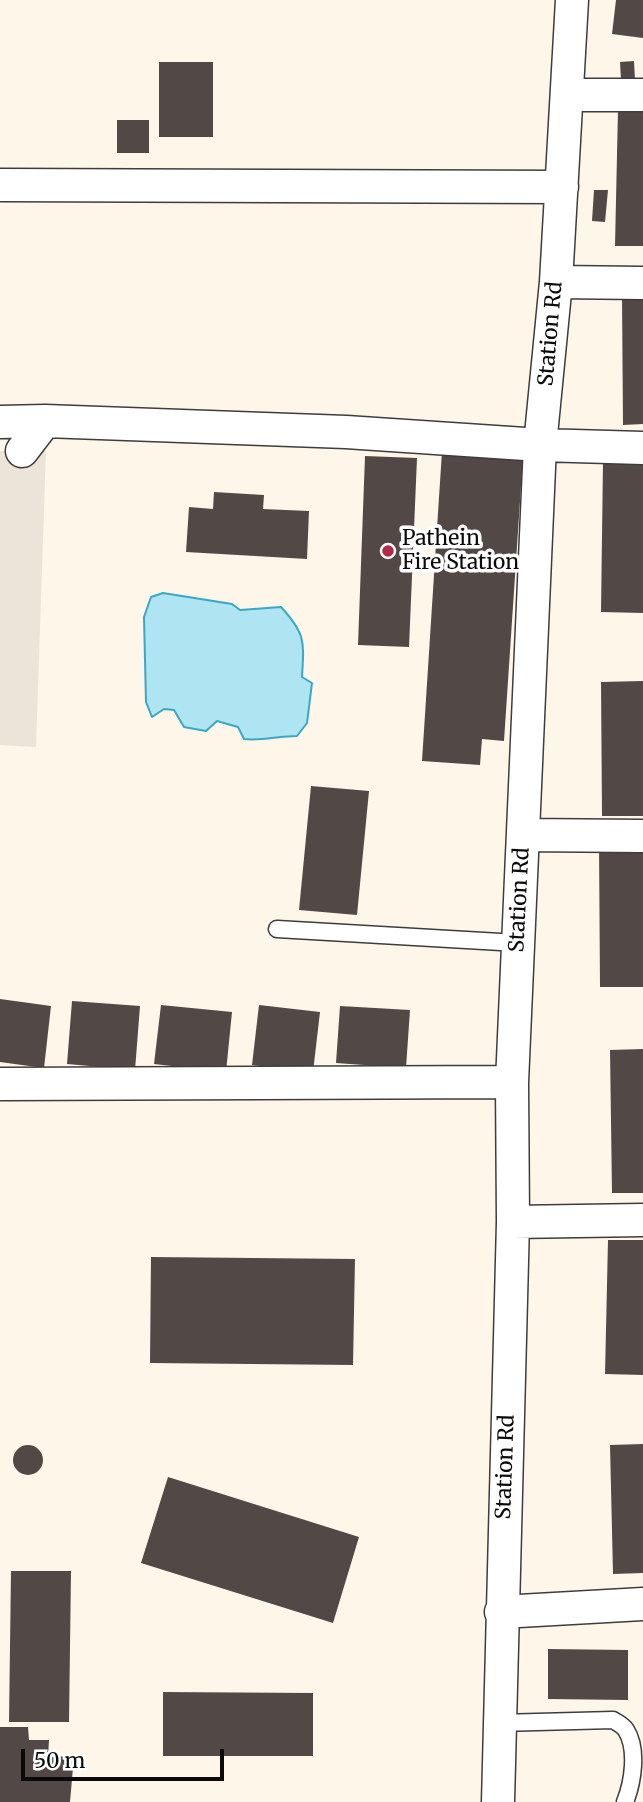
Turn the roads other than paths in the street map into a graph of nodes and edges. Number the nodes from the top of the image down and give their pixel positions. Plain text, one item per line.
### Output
1 (572, 0) edge
2 (567, 94) junction
3 (643, 95) edge
4 (0, 186) edge
5 (562, 187) junction
6 (556, 282) junction
7 (643, 283) edge
8 (45, 421) junction
9 (0, 422) edge
10 (540, 445) junction
11 (643, 448) edge
12 (22, 451) dead end
13 (523, 835) junction
14 (643, 836) edge
15 (277, 929) dead end
16 (518, 943) junction
17 (512, 1082) junction
18 (0, 1084) edge
19 (643, 1220) edge
20 (513, 1223) junction
21 (643, 1604) edge
22 (501, 1612) junction
23 (499, 1723) junction
24 (498, 1802) edge
25 (625, 1802) edge

1 - 2 street, Station Rd
2 - 3 street
2 - 5 street, Station Rd
4 - 5 street
5 - 6 street, Station Rd
6 - 7 street
6 - 10 street, Station Rd
8 - 9 street
8 - 10 street
8 - 12 street
10 - 11 street
10 - 13 street, Station Rd
13 - 14 street
13 - 16 street, Station Rd
15 - 16 lane
16 - 17 street, Station Rd
17 - 18 street
17 - 20 street, Station Rd
19 - 20 street
20 - 22 street, Station Rd
21 - 22 street
22 - 23 street, Station Rd
23 - 24 street, Station Rd
23 - 25 lane

